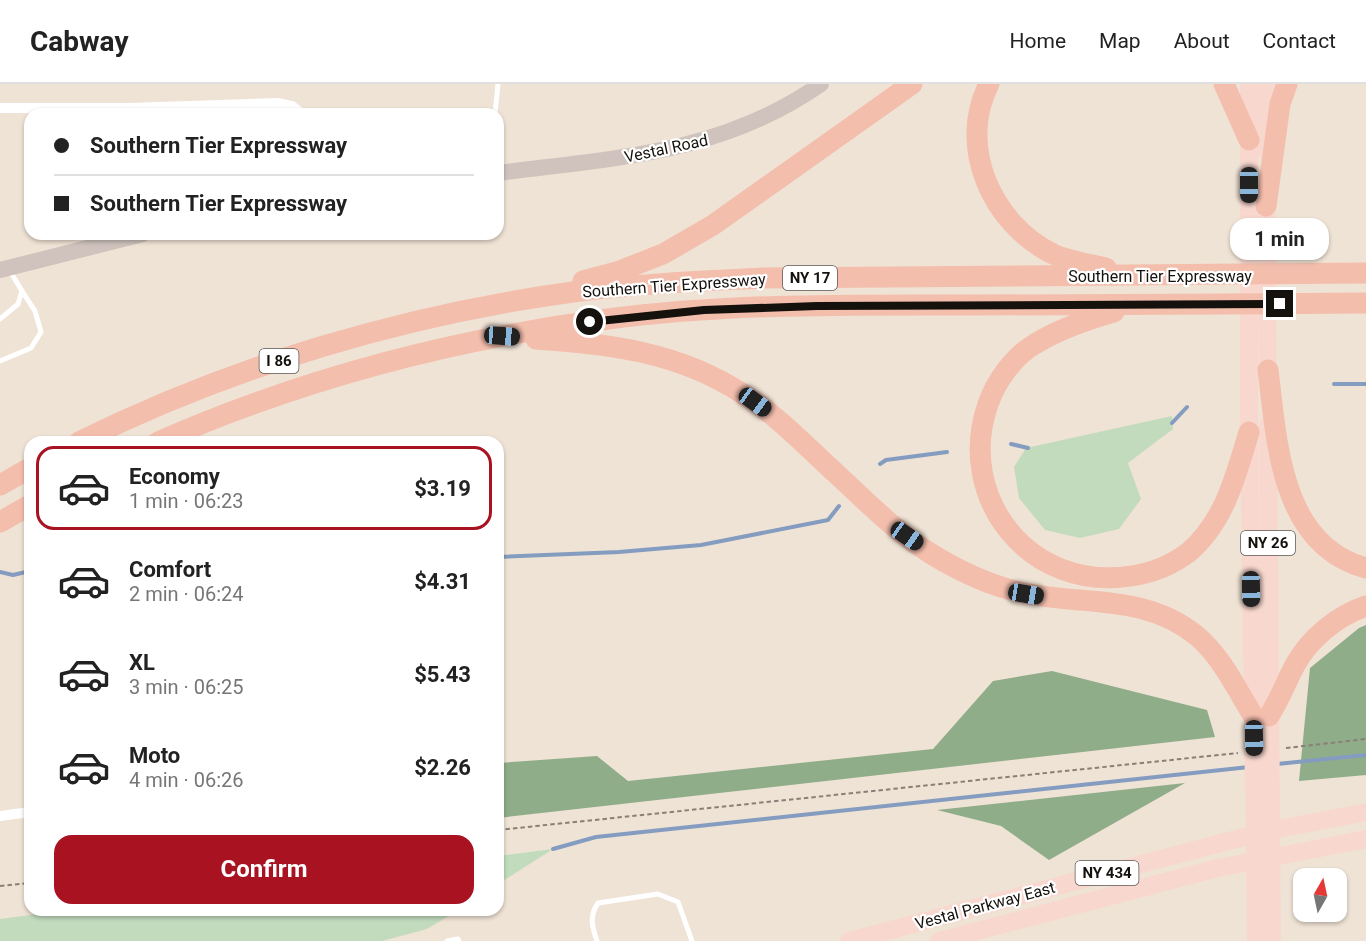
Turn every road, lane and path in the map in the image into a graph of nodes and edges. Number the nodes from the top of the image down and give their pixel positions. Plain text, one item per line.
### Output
1 (498, 84) edge
2 (820, 84) edge
3 (912, 84) edge
4 (989, 84) edge
5 (1224, 84) edge
6 (1249, 84) edge
7 (1267, 84) edge
8 (1287, 84) edge
9 (0, 108) edge
10 (24, 108) edge
11 (24, 108) edge
12 (129, 108) edge
13 (129, 108) edge
14 (294, 108) edge
15 (496, 108) edge
16 (1249, 140) junction
17 (504, 172) edge
18 (1257, 206) junction
19 (118, 240) edge
20 (4, 268) edge
21 (1366, 273) edge
22 (1132, 275) junction
23 (22, 291) junction
24 (1366, 303) edge
25 (1134, 305) junction
26 (489, 306) junction
27 (0, 319) edge
28 (502, 336) junction
29 (0, 361) edge
30 (1258, 371) junction
31 (1249, 432) junction
32 (93, 436) edge
33 (173, 436) edge
34 (24, 471) edge
35 (0, 485) edge
36 (24, 508) edge
37 (0, 522) edge
38 (1366, 568) edge
39 (1366, 606) edge
40 (1262, 717) junction
41 (1366, 739) edge
42 (1283, 748) dead end
43 (1247, 752) dead end
44 (1366, 812) edge
45 (24, 813) edge
46 (0, 816) edge
47 (504, 829) edge
48 (1366, 839) edge
49 (24, 884) edge
50 (0, 886) edge
51 (1264, 916) junction
52 (1021, 918) junction
53 (935, 919) junction
54 (941, 940) edge
55 (447, 941) edge
56 (459, 941) edge
57 (597, 941) edge
58 (692, 941) edge
59 (849, 941) edge
60 (992, 941) edge
61 (1256, 941) edge
62 (1272, 941) edge

1 - 15 lane
2 - 17 street, Vestal Road
3 - 26 highway
4 - 22 highway
5 - 16 highway
6 - 16 main road, NY 26
7 - 18 main road, NY 26
8 - 18 highway
9 - 10 street
11 - 12 street
13 - 14 street
16 - 18 main road, NY 26
18 - 30 main road, NY 26
19 - 20 street
20 - 23 lane
21 - 22 highway, Southern Tier Expressway / NY 17
22 - 26 highway, Southern Tier Expressway / NY 17
23 - 27 lane
23 - 29 lane
24 - 25 highway, Southern Tier Expressway / NY 17
25 - 28 highway, Southern Tier Expressway / NY 17
25 - 31 highway
26 - 32 highway, Southern Tier Expressway / I 86
28 - 33 highway, Southern Tier Expressway / I 86
28 - 40 highway
30 - 31 main road, NY 26
30 - 38 highway
30 - 40 main road, NY 26
31 - 40 main road, NY 26
34 - 35 highway
36 - 37 highway
39 - 40 highway
40 - 51 main road, NY 26
41 - 42 path
43 - 47 path
44 - 53 main road, Vestal Parkway East / NY 434
45 - 46 street
48 - 52 main road, Vestal Parkway East / NY 434
49 - 50 path
51 - 61 main road, NY 26
51 - 62 main road, NY 26
52 - 54 main road, Vestal Parkway East / NY 434
52 - 60 main road
53 - 54 main road
53 - 59 main road, Vestal Parkway East / NY 434
55 - 56 lane
57 - 58 lane

